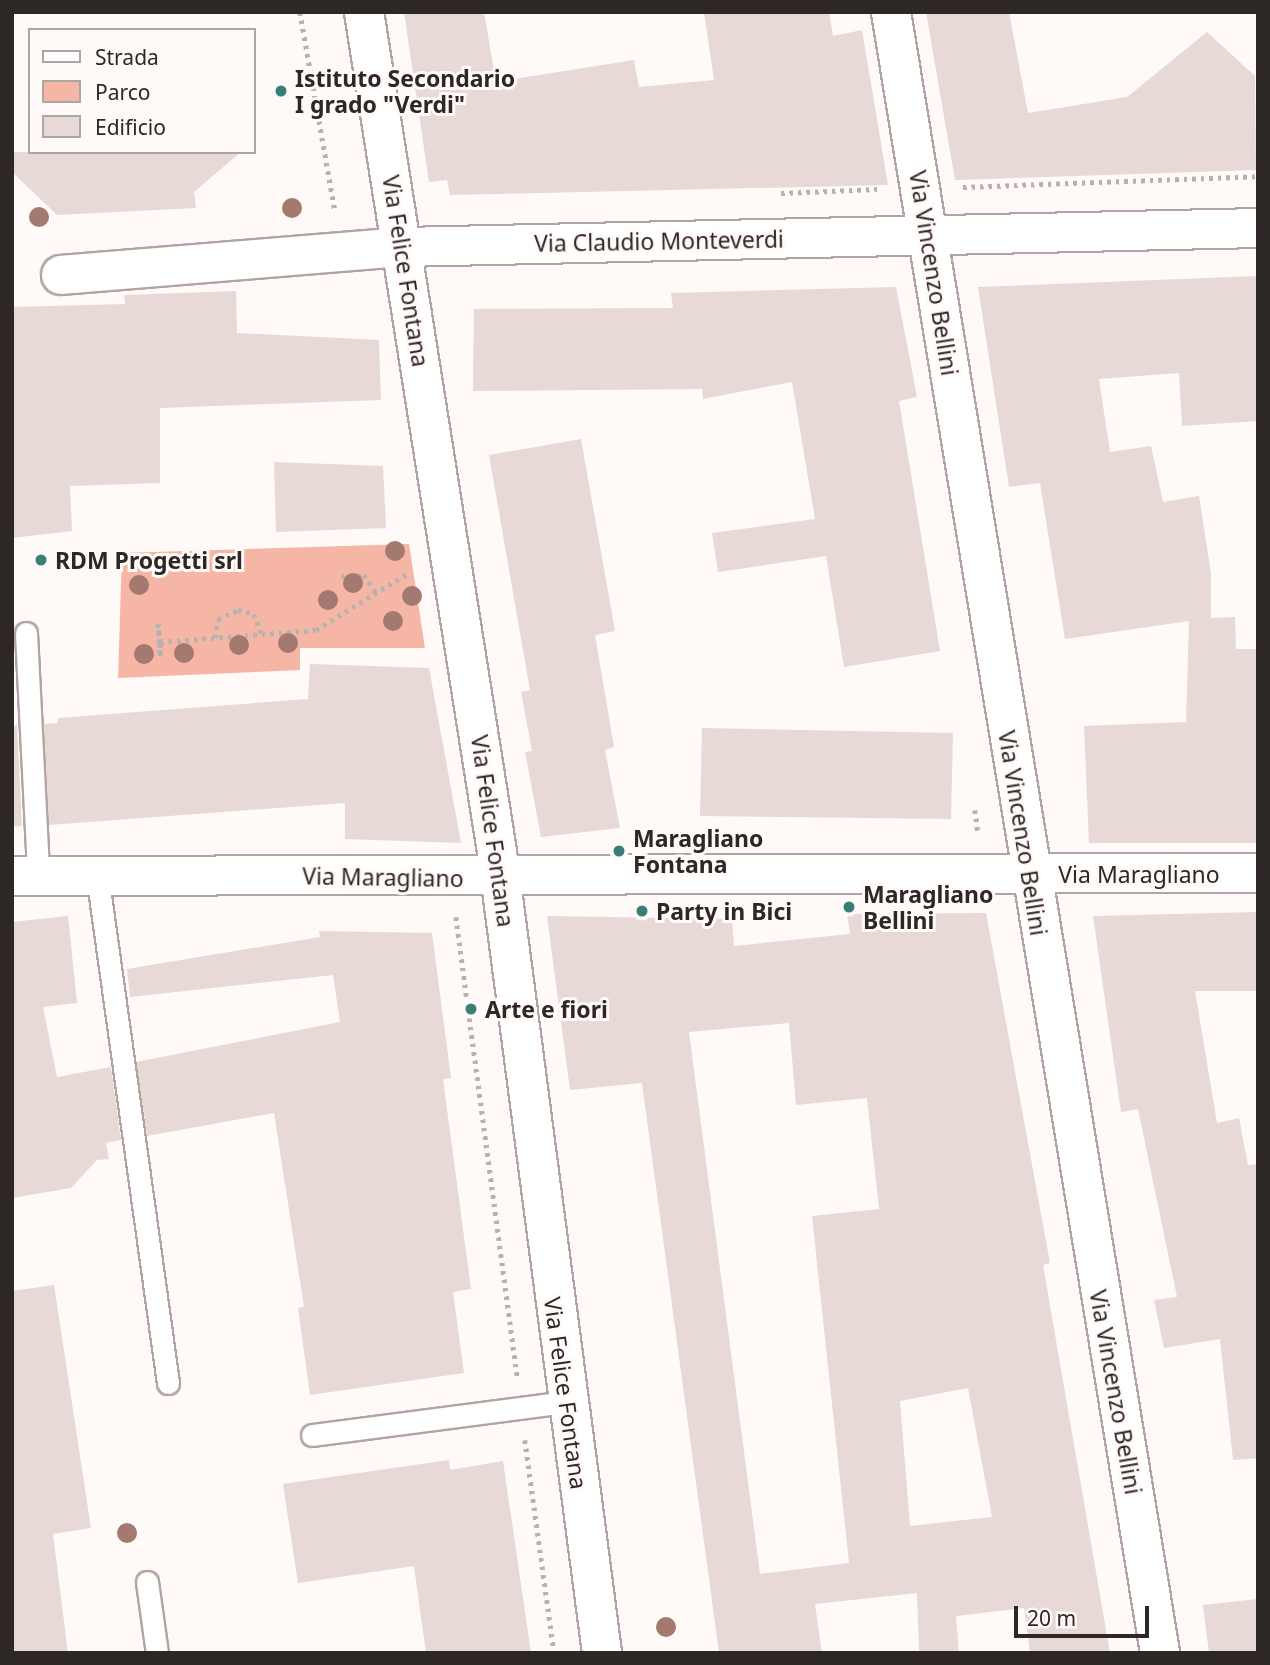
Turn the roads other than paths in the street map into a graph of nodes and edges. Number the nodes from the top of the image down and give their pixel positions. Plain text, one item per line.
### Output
1 (364, 12) edge
2 (891, 12) edge
3 (1258, 228) edge
4 (929, 236) junction
5 (403, 247) junction
6 (61, 275) dead end
7 (26, 633) dead end
8 (1258, 873) edge
9 (97, 874) junction
10 (1029, 874) junction
11 (25, 875) edge
12 (500, 878) junction
13 (168, 1383) dead end
14 (566, 1402) junction
15 (312, 1435) dead end
16 (147, 1582) dead end
17 (157, 1653) edge
18 (602, 1653) edge
19 (1160, 1653) edge

1 - 5 street, Via Felice Fontana
2 - 4 street, Via Vincenzo Bellini
3 - 4 street, Via Claudio Monteverdi
4 - 5 street, Via Claudio Monteverdi
4 - 10 street, Via Vincenzo Bellini
5 - 6 street, Via Claudio Monteverdi
5 - 12 street, Via Felice Fontana
7 - 11 lane
8 - 10 street, Via Maragliano
9 - 11 street, Via Maragliano
9 - 12 street, Via Maragliano
9 - 13 lane
10 - 12 street, Via Maragliano
10 - 19 street, Via Vincenzo Bellini
12 - 14 street, Via Felice Fontana
14 - 15 lane
14 - 18 street, Via Felice Fontana
16 - 17 lane

